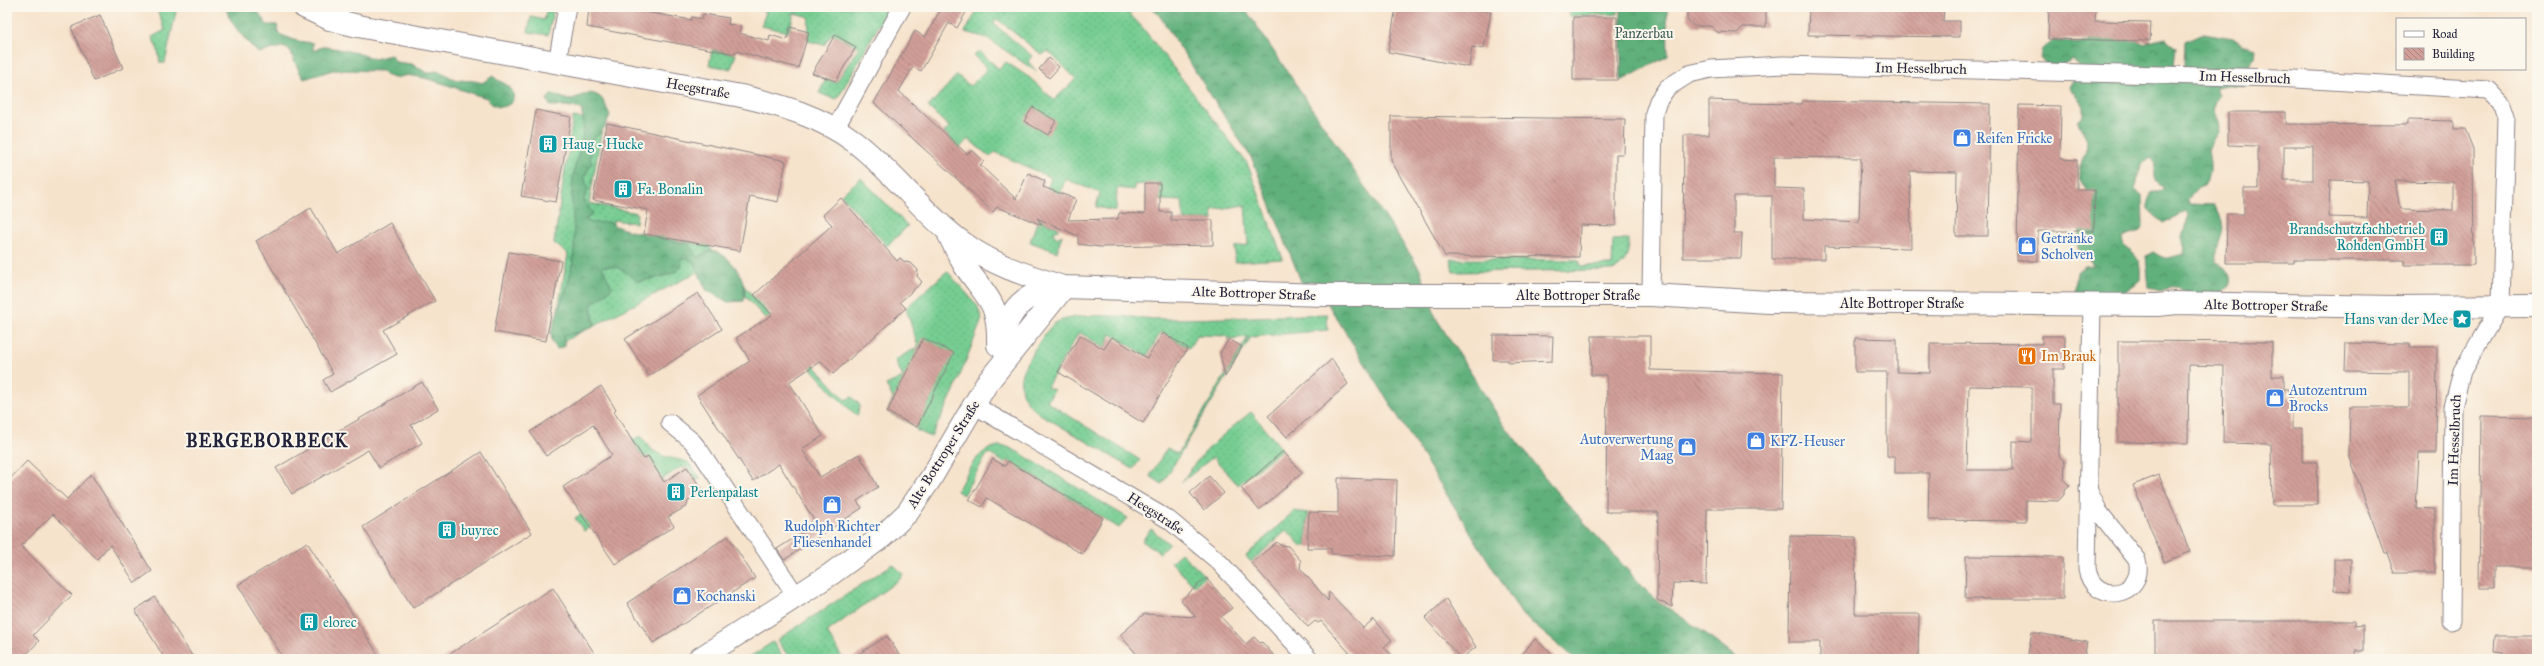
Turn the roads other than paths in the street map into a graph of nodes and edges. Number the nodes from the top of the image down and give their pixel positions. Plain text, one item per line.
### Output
1 (304, 7) edge
2 (567, 7) edge
3 (902, 7) edge
4 (557, 63) junction
5 (835, 129) junction
6 (946, 229) junction
7 (1064, 287) junction
8 (1651, 295) junction
9 (2092, 304) junction
10 (2500, 305) junction
11 (2537, 306) edge
12 (998, 345) junction
13 (987, 383) junction
14 (974, 405) junction
15 (670, 423) dead end
16 (2088, 489) junction
17 (797, 597) junction
18 (2451, 621) dead end
19 (699, 659) edge
20 (1309, 659) edge

1 - 4 street, Heegstraße
2 - 4 street
3 - 5 street
4 - 5 street, Heegstraße
5 - 6 street, Heegstraße
6 - 7 street, Heegstraße
6 - 12 street, Heegstraße
7 - 8 street, Alte Bottroper Straße
7 - 12 street, Alte Bottroper Straße
7 - 13 street, Alte Bottroper Straße
8 - 9 street, Alte Bottroper Straße
8 - 10 street, Im Hesselbruch
9 - 10 street, Alte Bottroper Straße
9 - 16 street
10 - 11 street, Alte Bottroper Straße
10 - 18 street, Im Hesselbruch
12 - 13 street, Heegstraße
13 - 14 street, Alte Bottroper Straße
14 - 17 street, Alte Bottroper Straße
14 - 20 street, Heegstraße
15 - 17 street
16 - 16 street
17 - 19 street, Alte Bottroper Straße

